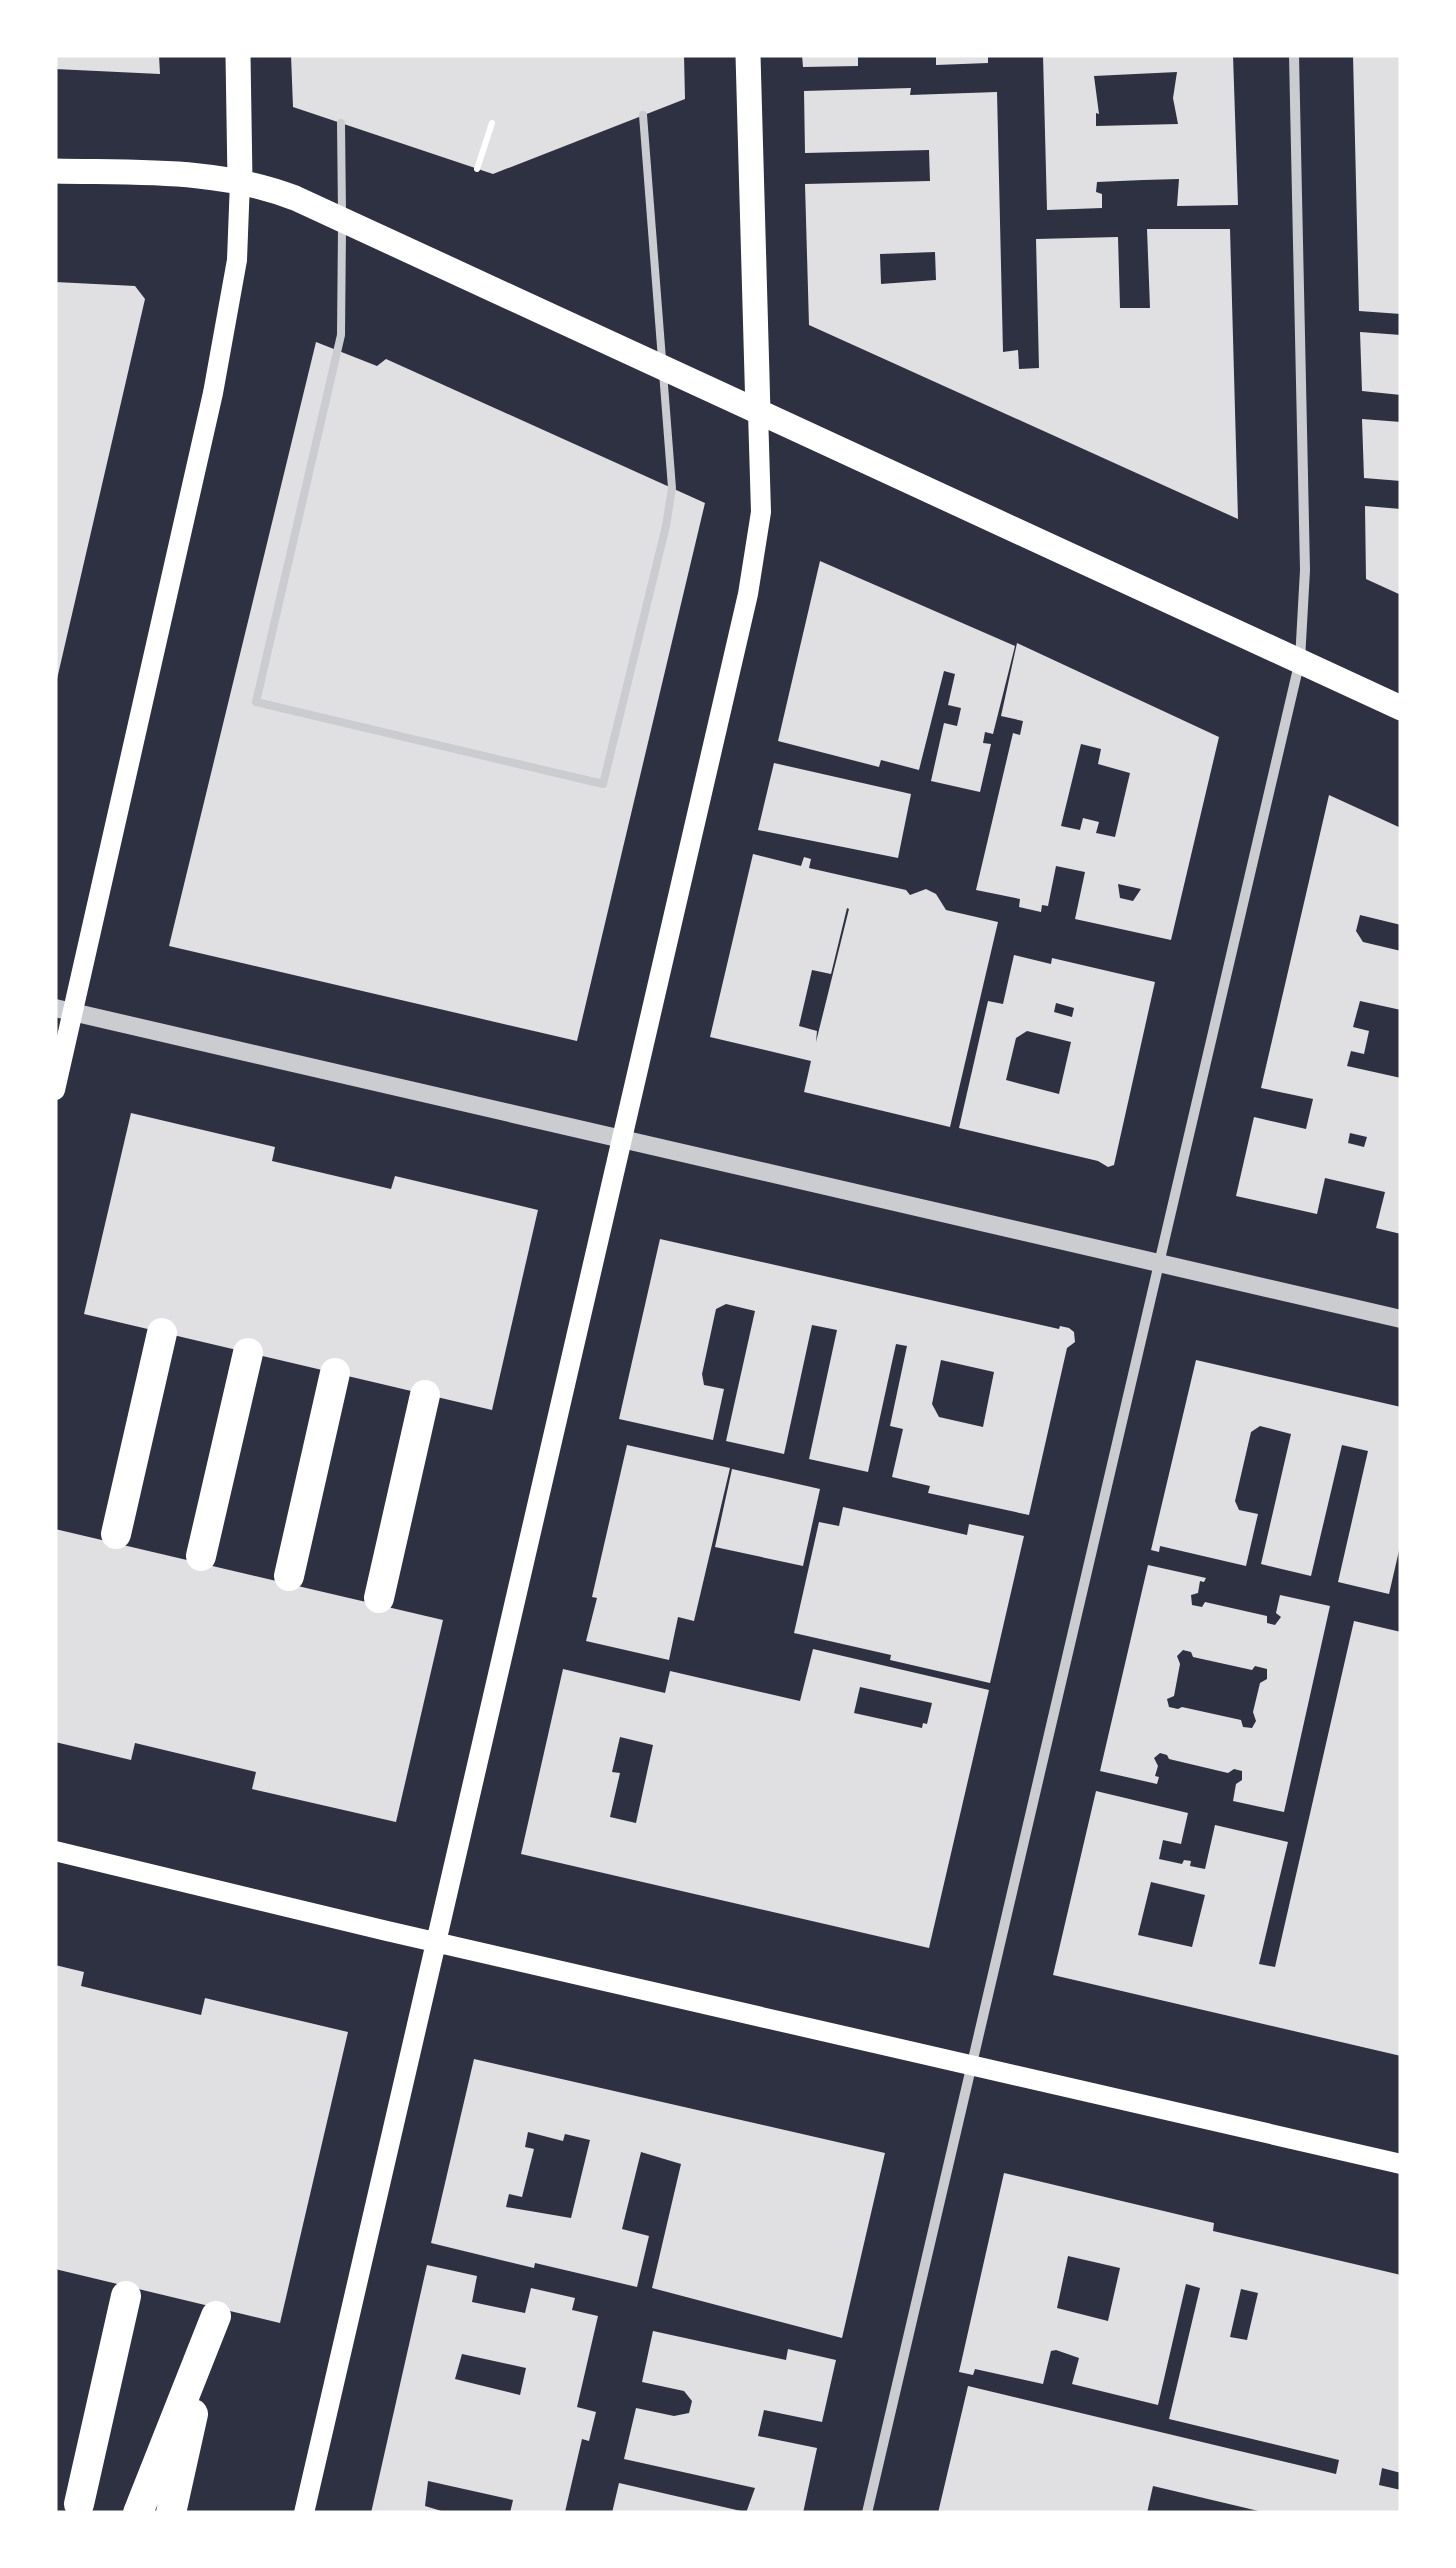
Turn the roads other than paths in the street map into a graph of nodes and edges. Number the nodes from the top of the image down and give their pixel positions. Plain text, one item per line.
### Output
1 (238, 55) edge
2 (748, 55) edge
3 (1294, 55) edge
4 (643, 115) dead end
5 (342, 123) dead end
6 (55, 171) edge
7 (240, 181) junction
8 (758, 412) junction
9 (1300, 660) junction
10 (1401, 708) edge
11 (64, 1010) edge
12 (55, 1090) edge
13 (622, 1139) junction
14 (1157, 1262) junction
15 (1401, 1319) edge
16 (162, 1333) dead end
17 (248, 1354) dead end
18 (335, 1374) dead end
19 (425, 1395) dead end
20 (116, 1534) dead end
21 (202, 1556) dead end
22 (289, 1576) dead end
23 (379, 1598) dead end
24 (55, 1851) edge
25 (436, 1942) junction
26 (972, 2064) junction
27 (1401, 2164) edge
28 (126, 2296) dead end
29 (80, 2504) dead end
30 (138, 2513) edge
31 (171, 2513) edge
32 (304, 2513) edge
33 (867, 2513) edge

1 - 7 main road
2 - 8 main road
3 - 9 street
4 - 5 lane
6 - 7 main road
7 - 8 main road
7 - 11 main road
8 - 9 main road
8 - 13 main road
9 - 10 main road
9 - 14 street
11 - 12 main road
11 - 13 street
13 - 14 street
13 - 25 main road
14 - 15 street
14 - 26 street
16 - 20 highway
17 - 21 highway
18 - 22 highway
19 - 23 highway
24 - 25 main road
25 - 26 main road
25 - 32 main road
26 - 27 main road
26 - 33 street
28 - 29 highway
30 - 31 highway

